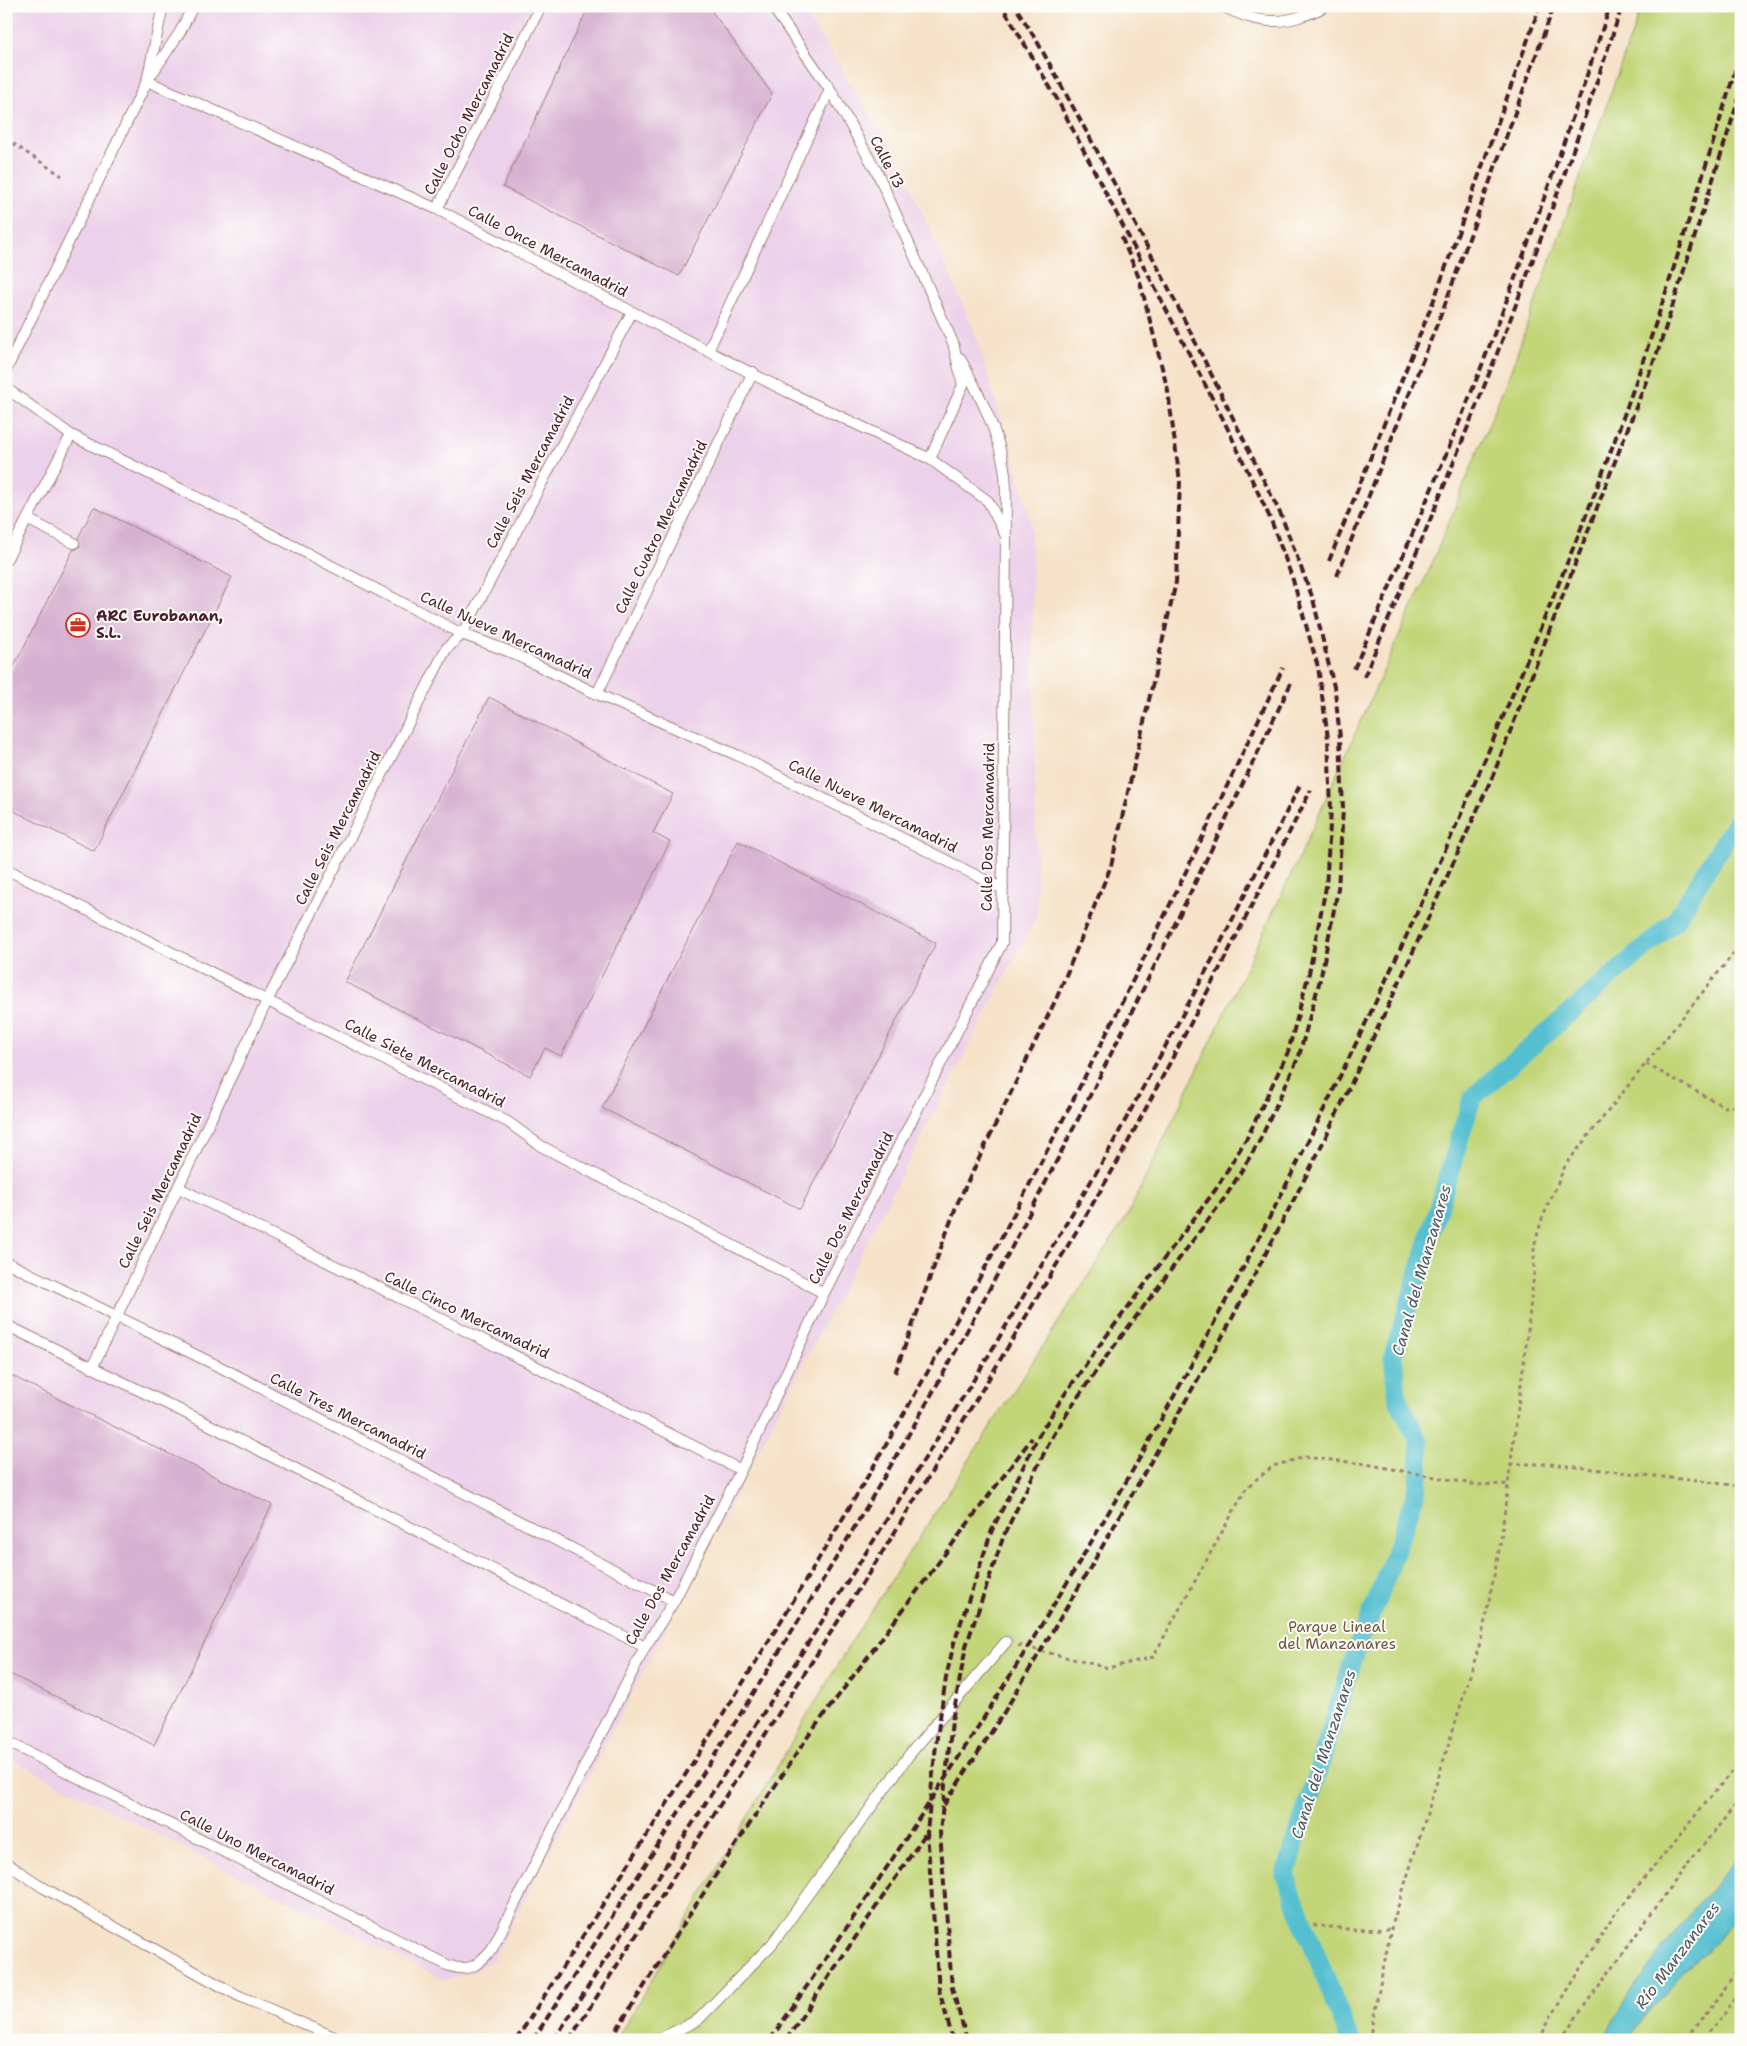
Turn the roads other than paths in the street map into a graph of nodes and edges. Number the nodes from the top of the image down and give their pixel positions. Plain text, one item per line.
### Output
1 (163, 6) edge
2 (193, 6) edge
3 (541, 6) edge
4 (772, 6) edge
5 (1222, 6) edge
6 (1325, 6) edge
7 (147, 81) junction
8 (830, 89) junction
9 (437, 209) junction
10 (632, 312) junction
11 (953, 343) junction
12 (708, 351) junction
13 (6, 370) edge
14 (752, 372) junction
15 (6, 388) edge
16 (71, 434) junction
17 (930, 459) junction
18 (27, 519) junction
19 (1006, 536) junction
20 (74, 543) dead end
21 (6, 560) edge
22 (462, 634) junction
23 (597, 694) junction
24 (6, 869) edge
25 (1003, 889) junction
26 (267, 1001) junction
27 (178, 1188) junction
28 (6, 1262) edge
29 (824, 1293) junction
30 (116, 1317) junction
31 (6, 1325) edge
32 (92, 1368) junction
33 (741, 1470) junction
34 (674, 1601) junction
35 (1006, 1642) road end
36 (645, 1647) junction
37 (6, 1741) edge
38 (6, 1863) edge
39 (492, 1949) joint
40 (341, 2040) edge
41 (657, 2040) edge

1 - 7 lane
2 - 7 lane
3 - 9 lane, Calle Ocho Mercamadrid
4 - 8 lane, Calle 13
5 - 6 lane
7 - 9 lane, Calle Once Mercamadrid
7 - 13 lane
8 - 11 lane, Calle 13
8 - 12 lane
9 - 10 lane, Calle Once Mercamadrid
10 - 12 lane, Calle Once Mercamadrid
10 - 22 lane, Calle Seis Mercamadrid
11 - 17 lane, Calle 13
11 - 19 lane, Calle 13
12 - 14 lane, Calle Once Mercamadrid
14 - 17 lane, Calle Once Mercamadrid
14 - 23 lane, Calle Cuatro Mercamadrid
15 - 16 lane, Calle Nueve Mercamadrid
16 - 18 lane
16 - 22 lane, Calle Nueve Mercamadrid
17 - 19 lane, Calle Dos Mercamadrid
18 - 20 lane
18 - 21 lane
19 - 25 lane, Calle Dos Mercamadrid
22 - 23 lane, Calle Nueve Mercamadrid
22 - 26 lane, Calle Seis Mercamadrid
23 - 25 lane, Calle Nueve Mercamadrid
24 - 26 lane, Calle Siete Mercamadrid
25 - 29 lane, Calle Dos Mercamadrid
26 - 27 lane, Calle Seis Mercamadrid
26 - 29 lane, Calle Siete Mercamadrid
27 - 30 lane, Calle Seis Mercamadrid
27 - 33 lane, Calle Cinco Mercamadrid
28 - 30 lane, Calle Tres Mercamadrid
29 - 33 lane, Calle Dos Mercamadrid
30 - 32 lane, Calle Seis Mercamadrid
30 - 34 lane, Calle Tres Mercamadrid
31 - 32 lane
32 - 36 lane
33 - 34 lane, Calle Dos Mercamadrid
34 - 36 lane, Calle Dos Mercamadrid
35 - 41 lane
36 - 39 lane, Calle Dos Mercamadrid
37 - 39 lane, Calle Uno Mercamadrid
38 - 40 lane

